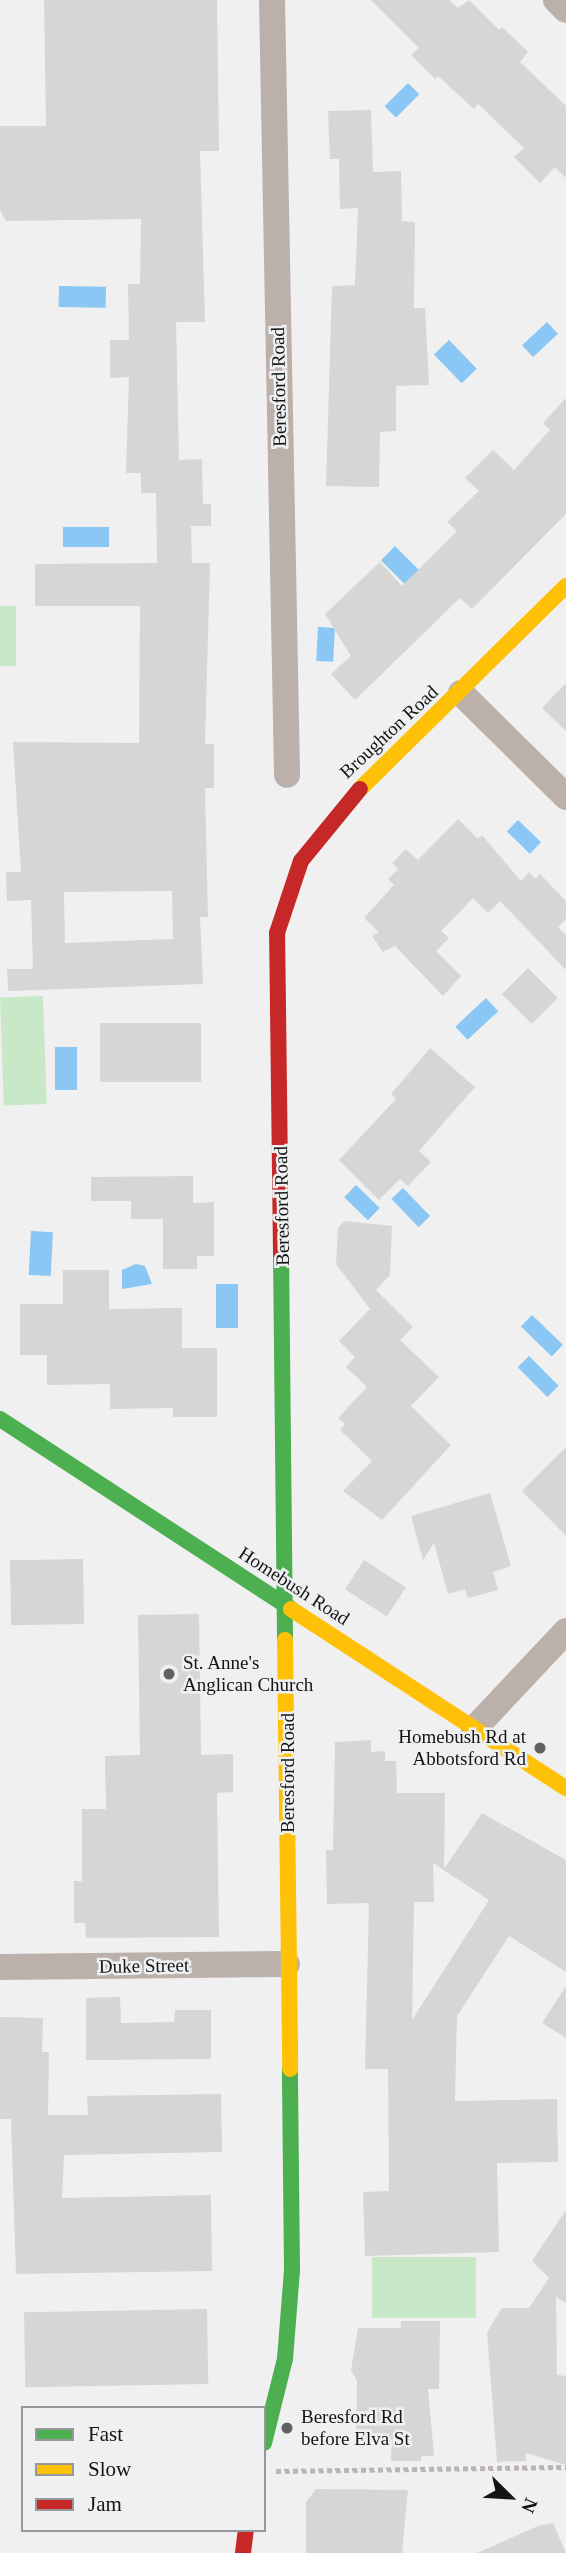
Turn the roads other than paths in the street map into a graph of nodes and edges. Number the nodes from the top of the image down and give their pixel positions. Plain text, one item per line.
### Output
1 (272, 0) edge
2 (556, 0) edge
3 (566, 10) edge
4 (566, 586) edge
5 (461, 693) junction
6 (287, 775) dead end
7 (566, 797) edge
8 (277, 933) joint
9 (0, 1419) edge
10 (288, 1605) junction
11 (566, 1631) edge
12 (474, 1729) junction
13 (566, 1788) edge
14 (287, 1964) junction
15 (0, 1968) edge
16 (266, 2433) edge
17 (246, 2532) edge
18 (243, 2553) edge

1 - 6 street, Beresford Road
2 - 3 street
4 - 5 main road, Broughton Road
5 - 7 street
5 - 8 main road, Broughton Road
8 - 10 main road, Beresford Road
9 - 10 main road, Homebush Road
10 - 12 main road, Homebush Road
10 - 14 main road, Beresford Road
11 - 12 street
12 - 13 main road, Homebush Road
14 - 15 street, Duke Street
14 - 16 main road, Beresford Road
17 - 18 main road

